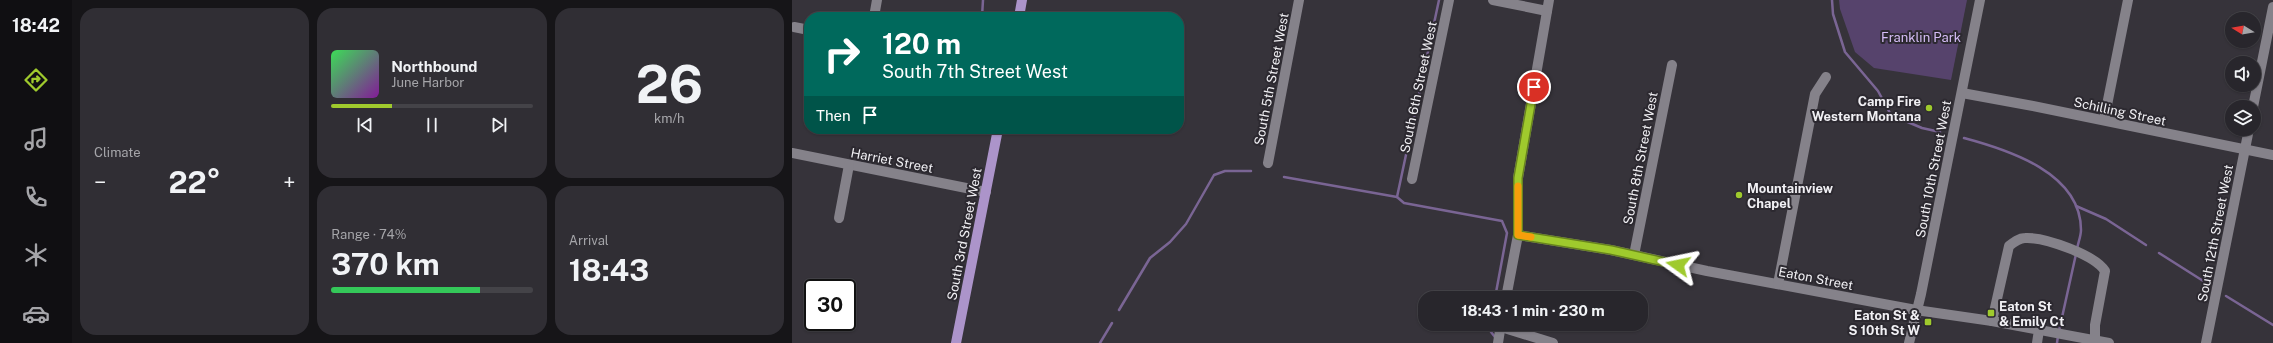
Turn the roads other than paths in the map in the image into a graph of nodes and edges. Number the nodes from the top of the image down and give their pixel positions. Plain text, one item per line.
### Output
1 (878, 0) edge
2 (1022, 0) edge
3 (1299, 0) edge
4 (1449, 0) edge
5 (1493, 0) edge
6 (1549, 0) edge
7 (1980, 0) edge
8 (2128, 0) edge
9 (2273, 7) edge
10 (1547, 11) junction
11 (875, 12) edge
12 (1020, 12) edge
13 (794, 27) dead end
14 (804, 29) edge
15 (1672, 65) dead end
16 (1826, 77) dead end
17 (1962, 93) junction
18 (2255, 100) edge
19 (2104, 120) junction
20 (997, 134) edge
21 (2248, 136) edge
22 (2245, 150) junction
23 (792, 153) edge
24 (2273, 155) edge
25 (1268, 163) dead end
26 (849, 165) junction
27 (1412, 179) dead end
28 (986, 192) junction
29 (839, 218) dead end
30 (1518, 235) junction
31 (1634, 256) junction
32 (1778, 284) junction
33 (1507, 291) edge
34 (1916, 310) junction
35 (1992, 321) junction
36 (2039, 330) junction
37 (1500, 331) edge
38 (1518, 331) edge
39 (2095, 341) edge
40 (956, 343) edge
41 (1498, 343) edge
42 (1553, 343) edge
43 (1909, 343) edge
44 (2037, 343) edge
45 (2109, 343) edge
46 (2206, 343) edge

1 - 11 street
2 - 12 main road
3 - 25 street, South 5th Street West
4 - 27 street, South 6th Street West
5 - 10 street
6 - 10 street
7 - 17 street, South 10th Street West
8 - 19 street
9 - 18 street
10 - 30 street
13 - 14 street
15 - 31 street, South 8th Street West
16 - 32 street
17 - 19 street, Schilling Street
17 - 34 street, South 10th Street West
19 - 22 street, Schilling Street
20 - 28 main road, South 3rd Street West
21 - 22 street, South 12th Street West
22 - 24 street, Schilling Street
22 - 46 street, South 12th Street West
23 - 26 street, Harriet Street
26 - 28 street, Harriet Street
26 - 29 street
28 - 40 main road, South 3rd Street West
30 - 31 street, Eaton Street
30 - 33 street
31 - 32 street, Eaton Street
32 - 34 street, Eaton Street
34 - 35 street, Eaton Street
34 - 43 street, South 10th Street West
35 - 36 street, Eaton Street
35 - 39 street
36 - 39 street, Eaton Street
36 - 44 street
37 - 41 street
38 - 42 street
39 - 45 street, Eaton Street

